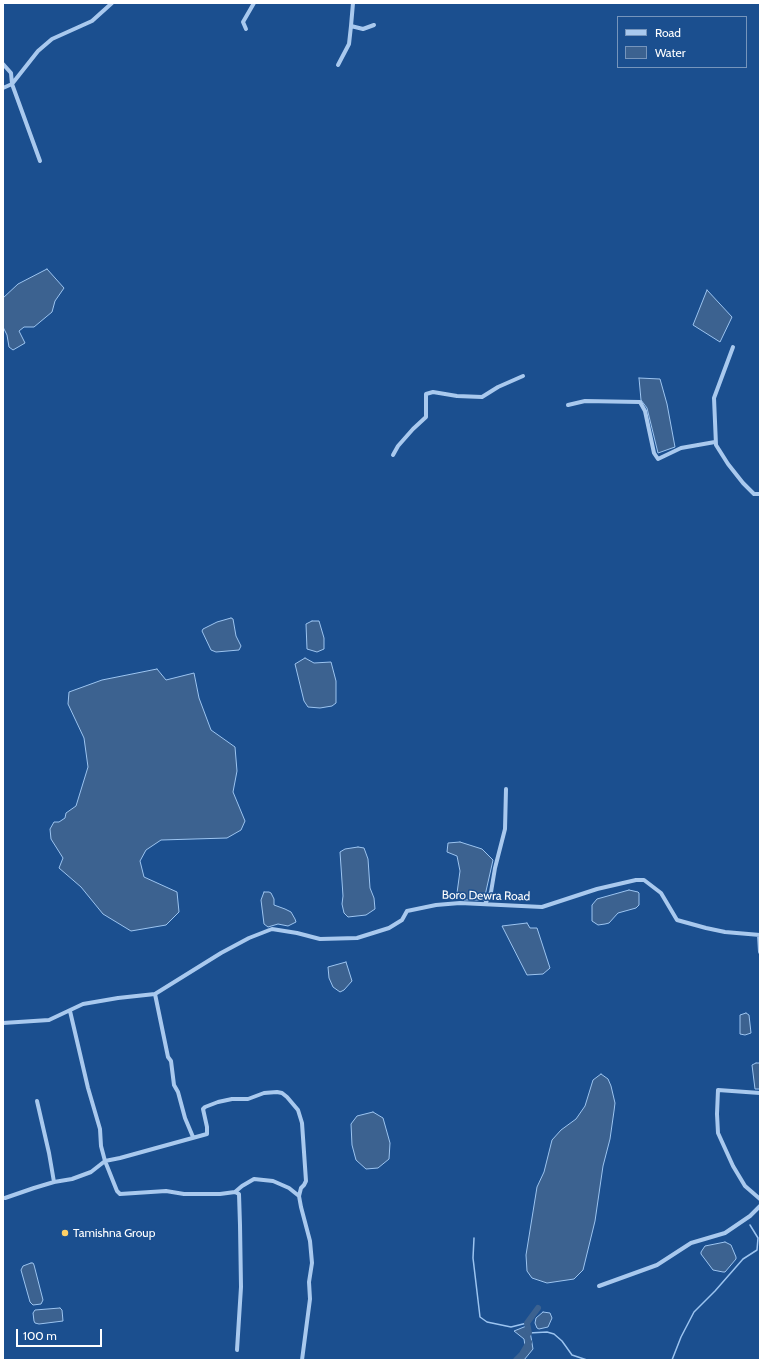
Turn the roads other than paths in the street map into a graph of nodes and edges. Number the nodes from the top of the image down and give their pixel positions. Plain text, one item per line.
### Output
1 (112, 3) edge
2 (254, 3) edge
3 (353, 3) edge
4 (374, 25) dead end
5 (351, 26) junction
6 (246, 29) dead end
7 (3, 64) edge
8 (338, 65) dead end
9 (12, 84) junction
10 (3, 88) edge
11 (40, 161) dead end
12 (733, 347) dead end
13 (523, 376) dead end
14 (568, 405) dead end
15 (715, 442) junction
16 (393, 455) dead end
17 (760, 494) edge
18 (506, 789) dead end
19 (485, 904) junction
20 (760, 935) edge
21 (760, 952) edge
22 (155, 994) junction
23 (70, 1011) junction
24 (3, 1023) edge
25 (760, 1093) edge
26 (37, 1101) dead end
27 (193, 1137) junction
28 (105, 1161) junction
29 (54, 1182) junction
30 (235, 1192) junction
31 (299, 1196) junction
32 (5, 1198) dead end
33 (760, 1199) edge
34 (760, 1206) edge
35 (599, 1286) dead end
36 (237, 1350) dead end
37 (302, 1360) edge

1 - 9 street
2 - 6 street
3 - 5 street
4 - 5 street
5 - 8 street
7 - 9 street
9 - 10 street
9 - 11 street
12 - 15 street
13 - 16 street
14 - 15 street
15 - 17 street
18 - 19 street
19 - 20 street, Boro Dewra Road
19 - 22 street, Boro Dewra Road
20 - 21 street
22 - 23 street, Boro Dewra Road
22 - 27 street
23 - 24 street, Boro Dewra Road
23 - 28 street
25 - 33 street
26 - 29 street
27 - 28 street
27 - 31 street
28 - 29 street
28 - 30 street
29 - 32 street
30 - 31 street
30 - 36 street
31 - 37 street
34 - 35 street

